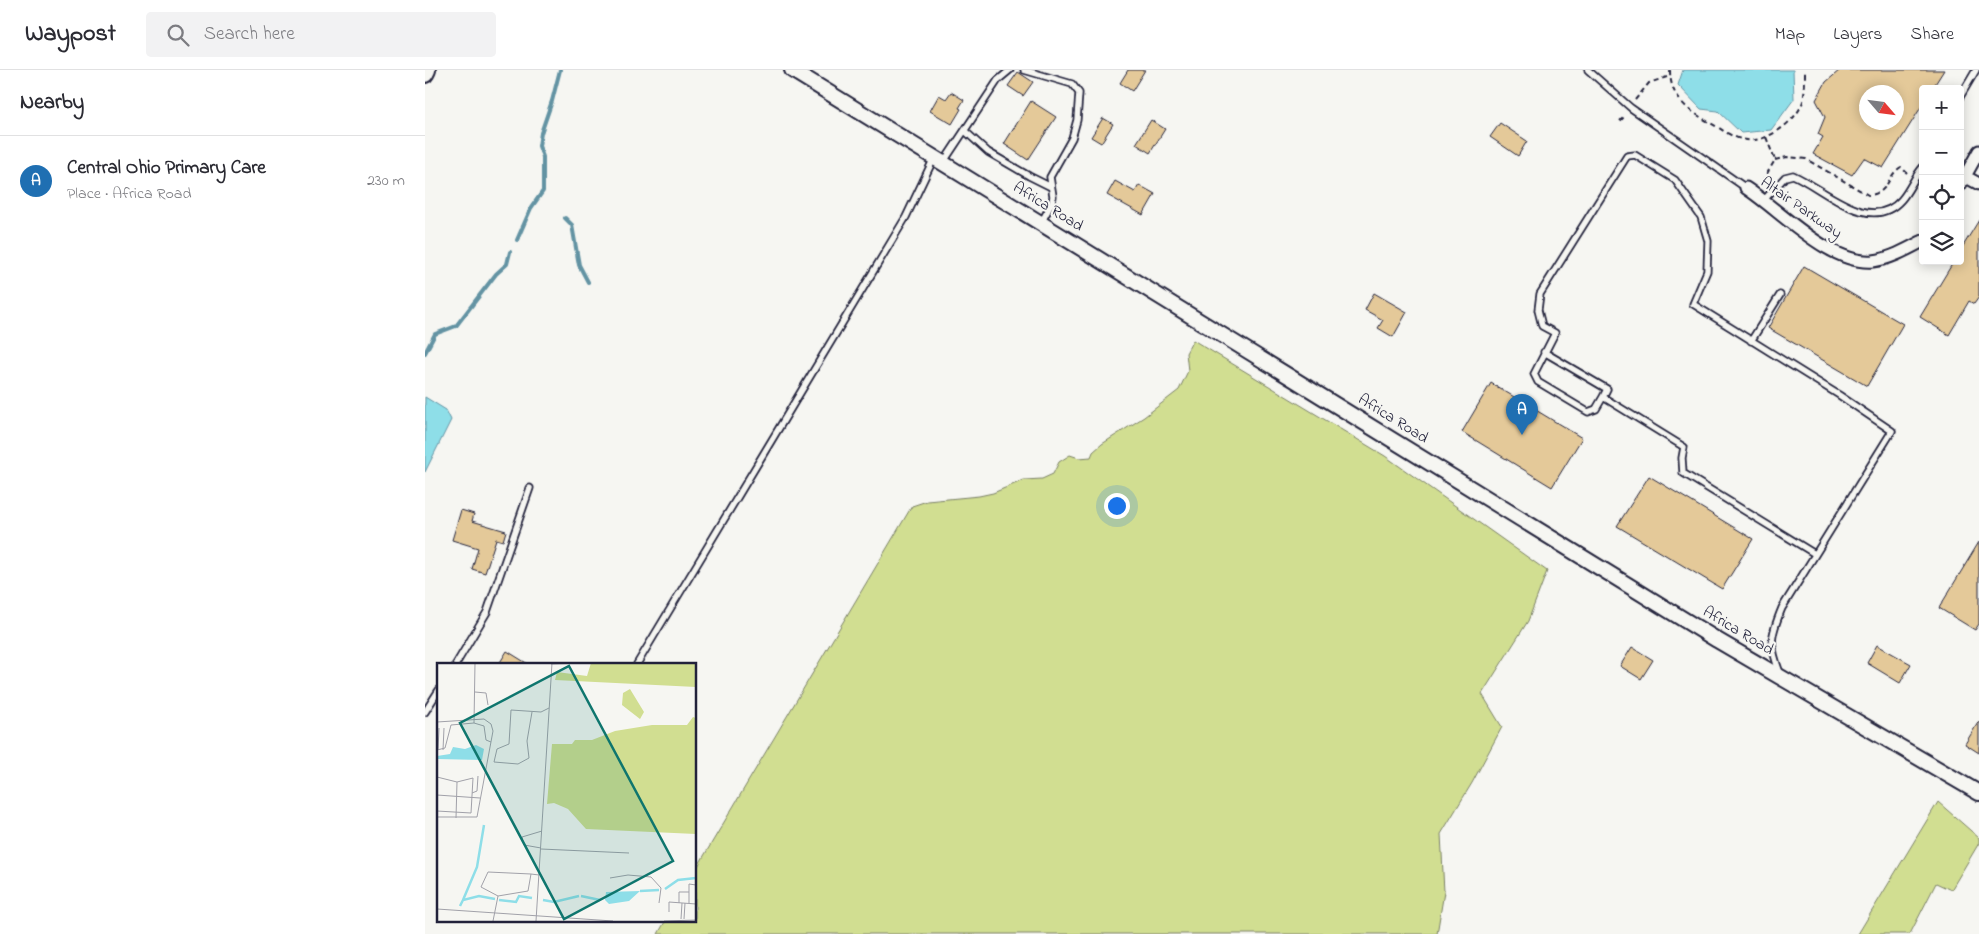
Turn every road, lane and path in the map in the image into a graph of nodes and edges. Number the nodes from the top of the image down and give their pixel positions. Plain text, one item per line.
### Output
1 (427, 70) edge
2 (792, 70) edge
3 (1010, 70) edge
4 (1024, 70) edge
5 (1588, 70) edge
6 (1669, 70) edge
7 (1805, 70) edge
8 (1976, 70) edge
9 (425, 74) edge
10 (1670, 76) junction
11 (1964, 90) edge
12 (1635, 100) dead end
13 (1624, 117) dead end
14 (1620, 121) dead end
15 (965, 130) junction
16 (1766, 137) junction
17 (1979, 151) edge
18 (938, 160) junction
19 (1775, 160) junction
20 (1907, 173) dead end
21 (1919, 173) edge
22 (1964, 175) edge
23 (1964, 179) edge
24 (1762, 182) dead end
25 (1979, 184) edge
26 (1051, 187) junction
27 (1746, 188) joint
28 (1764, 200) junction
29 (1041, 223) junction
30 (1919, 242) edge
31 (1780, 294) dead end
32 (1751, 341) junction
33 (1544, 352) junction
34 (1603, 397) junction
35 (530, 488) dead end
36 (1815, 554) junction
37 (457, 663) edge
38 (638, 663) edge
39 (1782, 678) junction
40 (437, 693) edge
41 (425, 712) edge
42 (1979, 794) edge

1 - 9 main road
2 - 18 street, Africa Road
3 - 15 lane
4 - 26 lane
5 - 27 lane
6 - 10 path
7 - 16 path
8 - 11 lane
10 - 12 path
10 - 16 path
13 - 14 path
15 - 18 lane
15 - 26 lane
16 - 19 path
17 - 22 street
18 - 29 street, Africa Road
18 - 38 lane
19 - 20 path
19 - 24 path
21 - 28 lane
23 - 25 street
26 - 29 lane
27 - 28 street, Altair Parkway
28 - 30 street, Altair Parkway
29 - 39 street, Africa Road
31 - 32 lane
32 - 33 lane
32 - 36 lane
33 - 34 lane
33 - 34 lane
34 - 36 lane
35 - 37 lane
36 - 39 lane
39 - 42 street, Africa Road
40 - 41 lane

